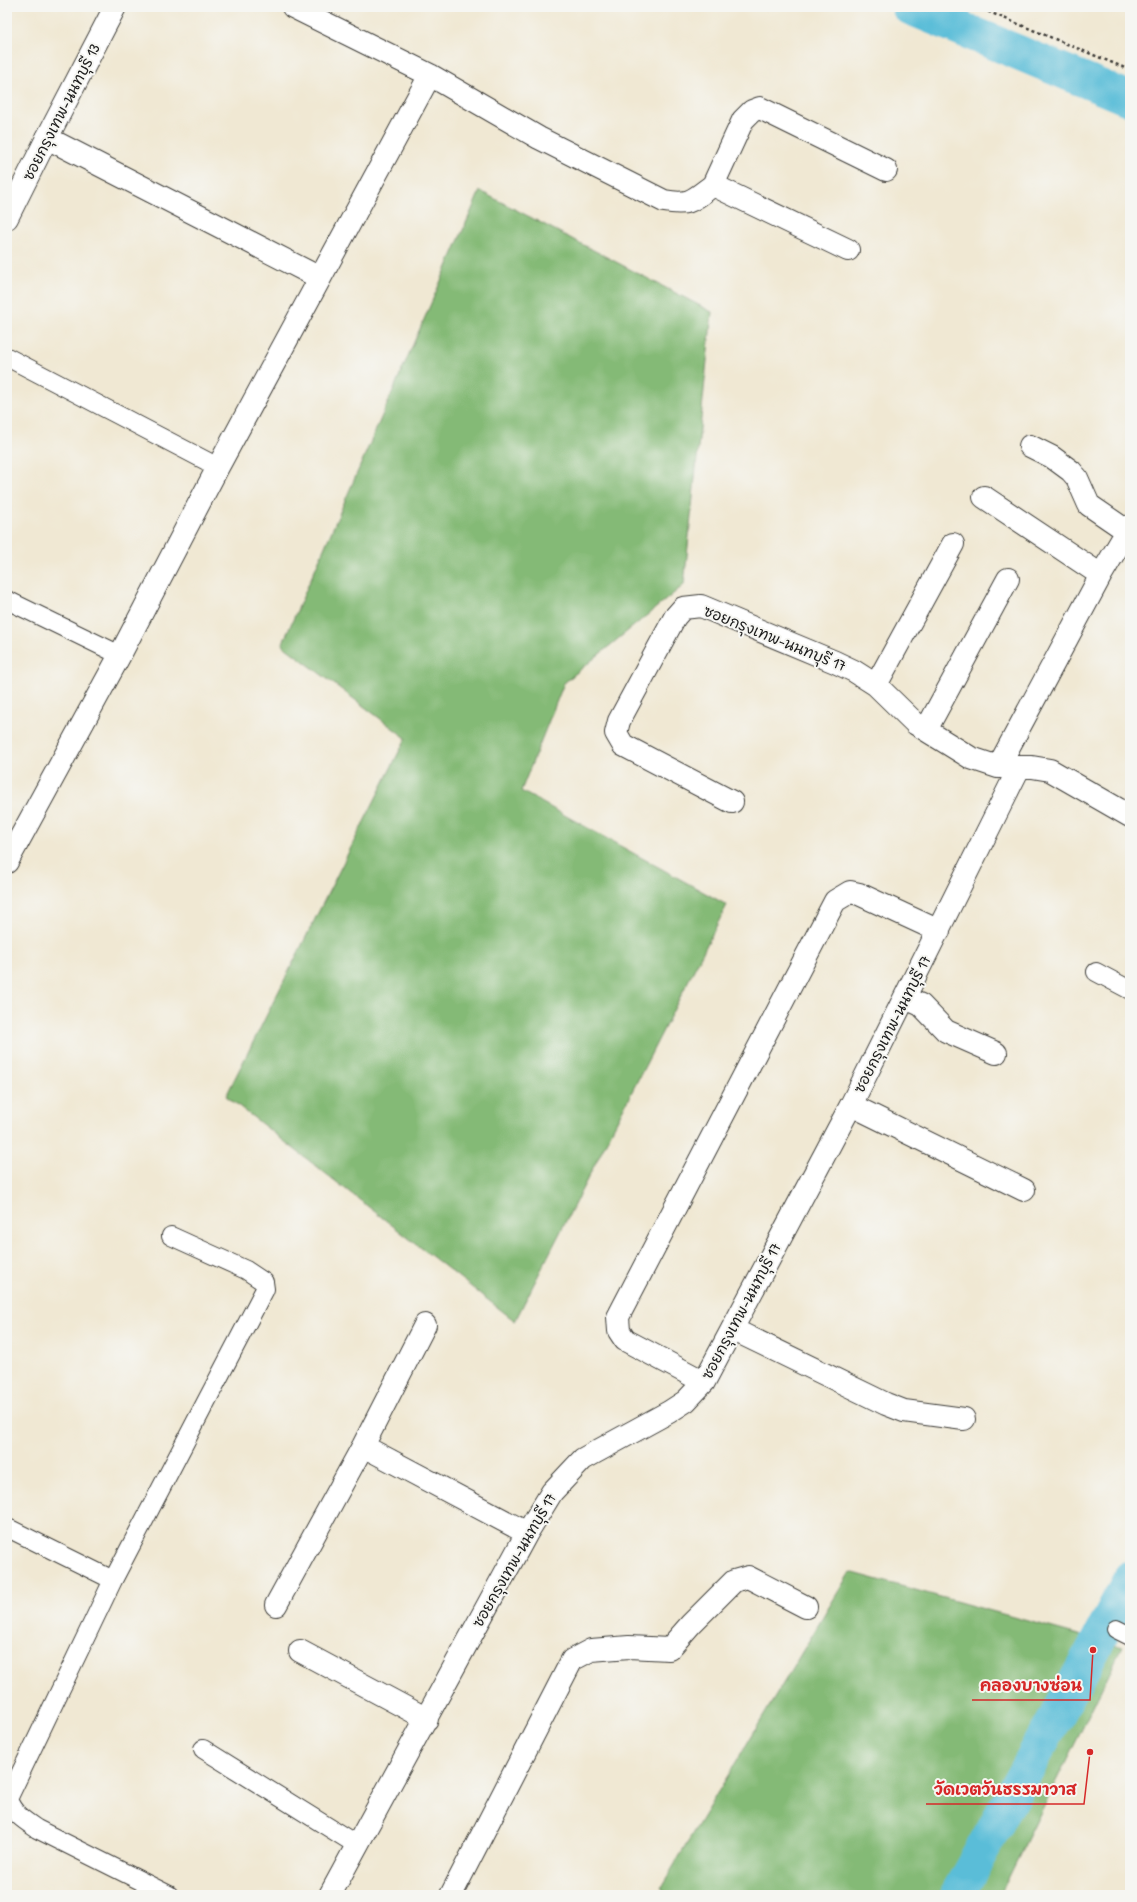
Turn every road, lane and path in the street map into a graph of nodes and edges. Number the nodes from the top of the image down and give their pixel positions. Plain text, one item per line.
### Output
1 (115, 7) edge
2 (292, 7) edge
3 (977, 7) edge
4 (1130, 70) edge
5 (430, 75) junction
6 (46, 138) junction
7 (886, 170) dead end
8 (713, 185) junction
9 (14, 190) edge
10 (7, 218) edge
11 (848, 250) dead end
12 (320, 278) junction
13 (7, 357) edge
14 (1030, 446) dead end
15 (218, 467) junction
16 (984, 497) dead end
17 (1129, 529) edge
18 (953, 544) dead end
19 (1101, 575) junction
20 (1008, 579) dead end
21 (7, 600) edge
22 (120, 655) junction
23 (876, 685) junction
24 (926, 730) junction
25 (1008, 767) junction
26 (732, 802) dead end
27 (1130, 816) edge
28 (7, 862) edge
29 (939, 931) junction
30 (1096, 972) dead end
31 (1130, 990) edge
32 (905, 998) junction
33 (996, 1053) dead end
34 (851, 1105) junction
35 (1024, 1190) dead end
36 (171, 1236) dead end
37 (425, 1325) dead end
38 (732, 1329) junction
39 (704, 1382) junction
40 (964, 1419) dead end
41 (363, 1446) junction
42 (10, 1529) dead end
43 (527, 1533) junction
44 (114, 1580) junction
45 (276, 1605) dead end
46 (806, 1607) dead end
47 (300, 1651) dead end
48 (427, 1719) junction
49 (202, 1749) dead end
50 (357, 1845) junction
51 (169, 1895) edge
52 (330, 1895) edge
53 (451, 1895) edge

1 - 6 street, ซอยกรุงเทพ-นนทบุรี 13
2 - 5 street
3 - 4 path
5 - 8 street
5 - 12 street
6 - 9 street, ซอยกรุงเทพ-นนทบุรี 13
6 - 12 street
7 - 8 street
8 - 11 street
9 - 10 street, ซอยกรุงเทพ-นนทบุรี 13
12 - 15 street
13 - 15 lane
14 - 17 street
15 - 22 street
16 - 19 street
17 - 19 street
18 - 23 street
19 - 25 street
20 - 24 street
21 - 22 lane
22 - 28 street
23 - 24 street, ซอยกรุงเทพ-นนทบุรี 17
23 - 26 street, ซอยกรุงเทพ-นนทบุรี 17
24 - 25 street, ซอยกรุงเทพ-นนทบุรี 17
25 - 27 street, ซอยกรุงเทพ-นนทบุรี 17
25 - 29 street, ซอยกรุงเทพ-นนทบุรี 17
29 - 32 street, ซอยกรุงเทพ-นนทบุรี 17
29 - 39 street
30 - 31 lane
32 - 33 street
32 - 34 street, ซอยกรุงเทพ-นนทบุรี 17
34 - 35 street
34 - 38 street, ซอยกรุงเทพ-นนทบุรี 17
36 - 44 lane
37 - 41 street
38 - 39 street, ซอยกรุงเทพ-นนทบุรี 17
38 - 40 street
39 - 43 street, ซอยกรุงเทพ-นนทบุรี 17
41 - 43 street
41 - 45 street
42 - 44 lane
43 - 48 street, ซอยกรุงเทพ-นนทบุรี 17
44 - 51 lane
46 - 53 street
47 - 48 street
48 - 50 street, ซอยกรุงเทพ-นนทบุรี 17
49 - 50 lane
50 - 52 street, ซอยกรุงเทพ-นนทบุรี 17

